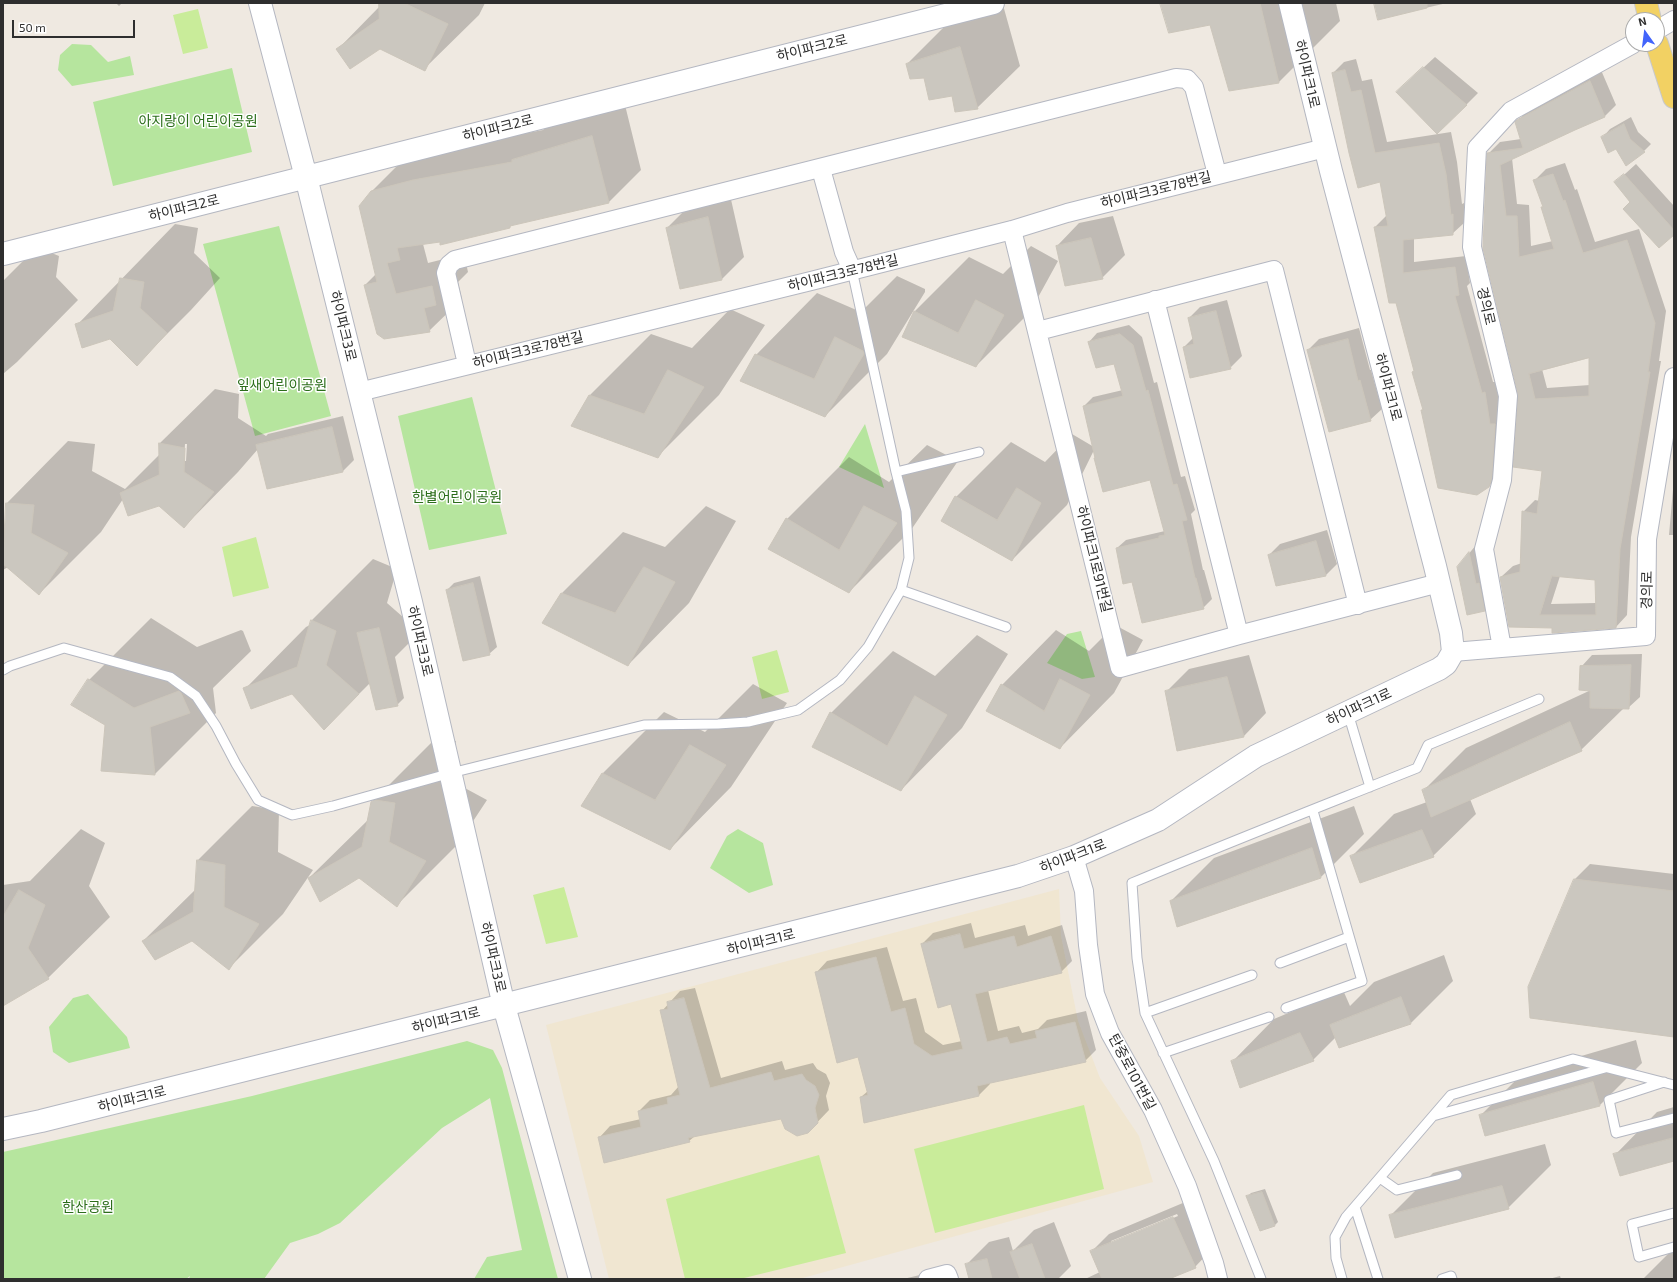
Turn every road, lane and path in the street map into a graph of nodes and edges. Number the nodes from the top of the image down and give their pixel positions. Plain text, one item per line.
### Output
1 (260, 3) edge
2 (993, 3) edge
3 (1290, 3) edge
4 (928, 11) edge
5 (1674, 20) edge
6 (1665, 25) edge
7 (1625, 48) edge
8 (1660, 52) edge
9 (1674, 97) edge
10 (1325, 148) junction
11 (821, 169) junction
12 (1217, 174) junction
13 (306, 177) junction
14 (1012, 230) junction
15 (3, 254) edge
16 (852, 270) junction
17 (1155, 300) junction
18 (1038, 331) junction
19 (467, 364) junction
20 (1674, 377) edge
21 (359, 392) junction
22 (979, 452) dead end
23 (896, 472) junction
24 (1439, 583) junction
25 (901, 590) junction
26 (1358, 604) junction
27 (1006, 627) dead end
28 (1239, 635) junction
29 (1502, 648) junction
30 (1453, 652) junction
31 (3, 670) edge
32 (1539, 699) dead end
33 (1348, 713) junction
34 (451, 773) junction
35 (1370, 787) junction
36 (1313, 811) junction
37 (1074, 857) junction
38 (1349, 937) junction
39 (1280, 963) dead end
40 (1252, 975) dead end
41 (504, 1006) junction
42 (1286, 1008) dead end
43 (1145, 1013) junction
44 (1268, 1017) dead end
45 (1163, 1053) junction
46 (1606, 1067) junction
47 (1664, 1082) junction
48 (1674, 1085) edge
49 (1433, 1116) junction
50 (1674, 1118) edge
51 (3, 1129) edge
52 (1457, 1176) dead end
53 (1380, 1178) junction
54 (1355, 1207) junction
55 (1674, 1213) edge
56 (1674, 1247) edge
57 (580, 1279) edge
58 (928, 1279) edge
59 (949, 1279) edge
60 (1218, 1279) edge
61 (1261, 1279) edge
62 (1342, 1279) edge
63 (1378, 1279) edge
64 (1442, 1279) edge
65 (1452, 1279) edge

1 - 13 street, 하이파크3로
2 - 4 street, 하이파크2로
3 - 10 street, 하이파크1로
4 - 13 street, 하이파크2로
5 - 6 street
7 - 29 street, 경의로
8 - 9 main road
10 - 12 street, 하이파크3로78번길
10 - 24 street, 하이파크1로
11 - 12 street
11 - 16 street
11 - 19 street
12 - 14 street, 하이파크3로78번길
13 - 15 street, 하이파크2로
13 - 21 street, 하이파크3로
14 - 16 street, 하이파크3로78번길
14 - 18 street, 하이파크1로91번길
16 - 19 street, 하이파크3로78번길
16 - 23 lane
17 - 18 street
17 - 26 street
17 - 28 street
18 - 28 street, 하이파크1로91번길
19 - 21 street, 하이파크3로78번길
20 - 29 street, 경의로
21 - 34 street, 하이파크3로
22 - 23 lane
23 - 25 lane
24 - 26 street, 하이파크1로91번길
24 - 30 street, 하이파크1로
25 - 27 lane
25 - 34 lane
26 - 28 street, 하이파크1로91번길
29 - 30 street, 경의로
30 - 33 street, 하이파크1로
31 - 34 lane
32 - 35 lane
33 - 35 lane
33 - 37 street, 하이파크1로
34 - 41 street, 하이파크3로
35 - 36 lane
36 - 38 lane
36 - 43 lane
37 - 41 street, 하이파크1로
37 - 60 street, 탄중로101번길
38 - 39 lane
38 - 42 lane
40 - 43 lane
41 - 51 street, 하이파크1로
41 - 57 street, 하이파크3로
43 - 45 lane
44 - 45 lane
45 - 61 lane
46 - 47 lane
46 - 49 lane
46 - 49 lane
47 - 48 lane
47 - 50 lane
49 - 53 lane
52 - 53 lane
53 - 54 lane
54 - 62 lane
54 - 63 lane
55 - 56 lane
58 - 59 street
64 - 65 lane

